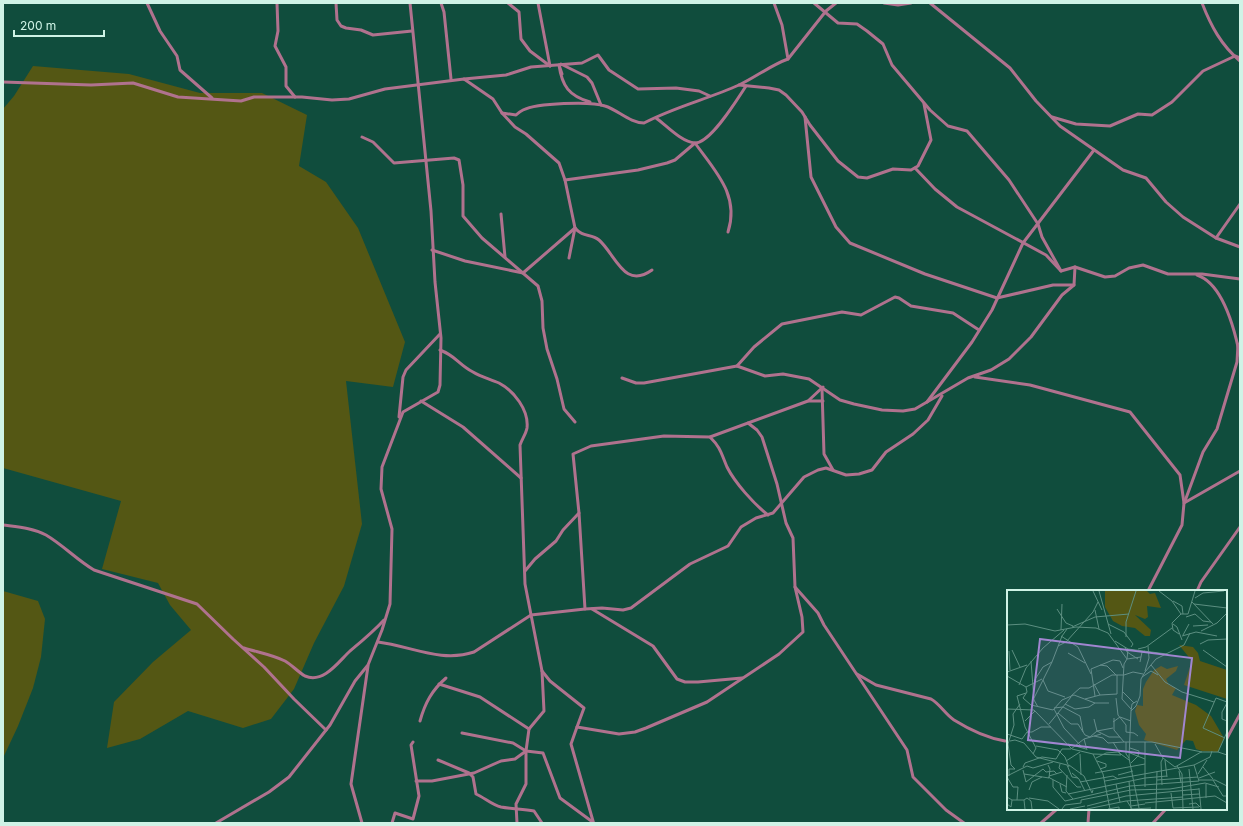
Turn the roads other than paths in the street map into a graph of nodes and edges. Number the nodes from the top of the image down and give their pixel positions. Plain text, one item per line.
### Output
1 (147, 3) edge
2 (277, 3) edge
3 (336, 3) edge
4 (410, 3) edge
5 (440, 3) edge
6 (508, 3) edge
7 (538, 3) edge
8 (774, 3) edge
9 (814, 3) edge
10 (836, 3) edge
11 (884, 3) edge
12 (911, 3) edge
13 (930, 3) edge
14 (1202, 3) edge
15 (826, 11) junction
16 (412, 31) junction
17 (1235, 56) junction
18 (788, 59) junction
19 (1240, 59) edge
20 (560, 64) junction
21 (550, 66) junction
22 (562, 74) dead end
23 (451, 79) junction
24 (464, 79) junction
25 (3, 82) edge
26 (418, 85) junction
27 (739, 85) junction
28 (746, 86) junction
29 (711, 96) junction
30 (295, 97) junction
31 (212, 98) junction
32 (924, 102) junction
33 (594, 103) junction
34 (601, 105) junction
35 (502, 113) junction
36 (805, 117) junction
37 (1052, 117) junction
38 (656, 118) junction
39 (362, 138) dead end
40 (695, 143) junction
41 (1094, 150) junction
42 (426, 161) junction
43 (915, 168) junction
44 (565, 180) junction
45 (1240, 204) edge
46 (501, 214) dead end
47 (1038, 224) junction
48 (575, 228) junction
49 (728, 232) dead end
50 (1216, 238) junction
51 (1023, 243) junction
52 (1240, 247) edge
53 (432, 250) junction
54 (505, 257) junction
55 (570, 258) dead end
56 (1075, 267) junction
57 (652, 270) dead end
58 (1061, 271) junction
59 (523, 272) junction
60 (1195, 274) junction
61 (1240, 279) edge
62 (1074, 285) junction
63 (997, 298) junction
64 (979, 330) junction
65 (440, 334) junction
66 (1238, 344) junction
67 (440, 350) junction
68 (1240, 356) edge
69 (737, 366) junction
70 (973, 376) junction
71 (622, 378) dead end
72 (822, 388) junction
73 (943, 394) junction
74 (421, 401) junction
75 (808, 401) junction
76 (823, 401) junction
77 (926, 403) junction
78 (399, 419) junction
79 (575, 422) dead end
80 (748, 423) junction
81 (710, 436) junction
82 (833, 470) junction
83 (1240, 471) edge
84 (521, 478) junction
85 (1184, 503) junction
86 (782, 505) junction
87 (579, 513) junction
88 (768, 515) junction
89 (3, 525) edge
90 (1240, 526) edge
91 (525, 572) junction
92 (795, 588) junction
93 (1149, 590) edge
94 (1197, 590) edge
95 (585, 609) junction
96 (592, 609) junction
97 (531, 615) junction
98 (385, 619) junction
99 (378, 642) junction
100 (242, 648) junction
101 (368, 665) junction
102 (542, 671) junction
103 (855, 673) junction
104 (446, 678) dead end
105 (744, 678) junction
106 (439, 684) junction
107 (1240, 714) edge
108 (420, 721) dead end
109 (577, 727) junction
110 (529, 729) junction
111 (326, 730) junction
112 (462, 733) dead end
113 (1227, 738) edge
114 (1005, 741) dead end
115 (413, 742) dead end
116 (526, 751) junction
117 (438, 760) dead end
118 (469, 773) junction
119 (416, 781) junction
120 (516, 808) junction
121 (1056, 810) edge
122 (1089, 810) edge
123 (1165, 810) edge
124 (594, 822) edge
125 (216, 823) edge
126 (362, 823) edge
127 (392, 823) edge
128 (517, 823) edge
129 (542, 823) edge
130 (964, 823) edge
131 (1041, 823) edge
132 (1088, 823) edge
133 (1153, 823) edge

1 - 31 street
2 - 30 street
3 - 16 street
4 - 16 street
5 - 23 street
6 - 21 street
7 - 21 street
8 - 18 street
9 - 15 street
10 - 15 street
11 - 12 street
13 - 37 street
14 - 17 street
15 - 18 street
15 - 32 street
16 - 26 street
17 - 19 street
17 - 37 street
18 - 27 street
20 - 21 street
20 - 22 street
20 - 29 street
20 - 33 street
20 - 34 street
21 - 24 street
23 - 24 street
23 - 26 street
24 - 35 street
25 - 31 street
26 - 30 street
26 - 42 street
27 - 28 street
27 - 29 street
28 - 36 street
28 - 40 street
29 - 38 street
30 - 31 street
32 - 43 street
32 - 47 street
33 - 34 street
33 - 35 street
34 - 38 street
35 - 44 street
36 - 43 street
36 - 63 street
37 - 41 street
38 - 40 street
39 - 42 street
40 - 44 street
40 - 49 street
41 - 47 street
41 - 50 street
42 - 53 street
42 - 54 street
43 - 51 street
44 - 48 street
45 - 50 street
46 - 54 street
47 - 51 street
47 - 58 street
48 - 55 street
48 - 57 street
48 - 59 street
50 - 52 street
51 - 58 street
51 - 63 street
53 - 59 street
53 - 65 street
54 - 59 street
56 - 58 street
56 - 60 street
56 - 62 street
59 - 79 street
60 - 61 street
60 - 66 street
62 - 63 street
62 - 70 street
63 - 64 street
64 - 69 street
64 - 77 street
65 - 67 street
65 - 78 street
66 - 68 street
66 - 85 street
67 - 74 street
67 - 84 street
69 - 71 street
69 - 72 street
70 - 73 street
70 - 85 street
72 - 75 street
72 - 76 street
72 - 77 street
73 - 77 street
73 - 82 street
74 - 78 street
74 - 84 street
75 - 76 street
75 - 80 street
76 - 82 street
78 - 98 street
80 - 81 street
80 - 86 street
81 - 87 street
81 - 88 street
82 - 86 street
83 - 85 street
84 - 91 street
85 - 93 street
86 - 88 street
86 - 92 street
87 - 91 street
87 - 95 street
88 - 96 street
89 - 100 street
90 - 94 street
91 - 97 street
92 - 103 street
92 - 105 street
95 - 96 street
95 - 97 street
96 - 105 street
97 - 99 street
97 - 102 street
98 - 99 street
98 - 100 street
99 - 101 street
100 - 111 street
101 - 111 street
101 - 126 street
102 - 109 street
102 - 110 street
103 - 114 street
103 - 130 street
104 - 106 street
105 - 109 street
106 - 108 street
106 - 110 street
107 - 113 street
109 - 124 street
110 - 116 street
111 - 125 street
112 - 116 street
115 - 119 street
116 - 118 street
116 - 120 street
116 - 124 street
117 - 118 street
118 - 119 street
118 - 120 street
119 - 127 street
120 - 128 street
120 - 129 street
121 - 131 street
122 - 132 street
123 - 133 street

